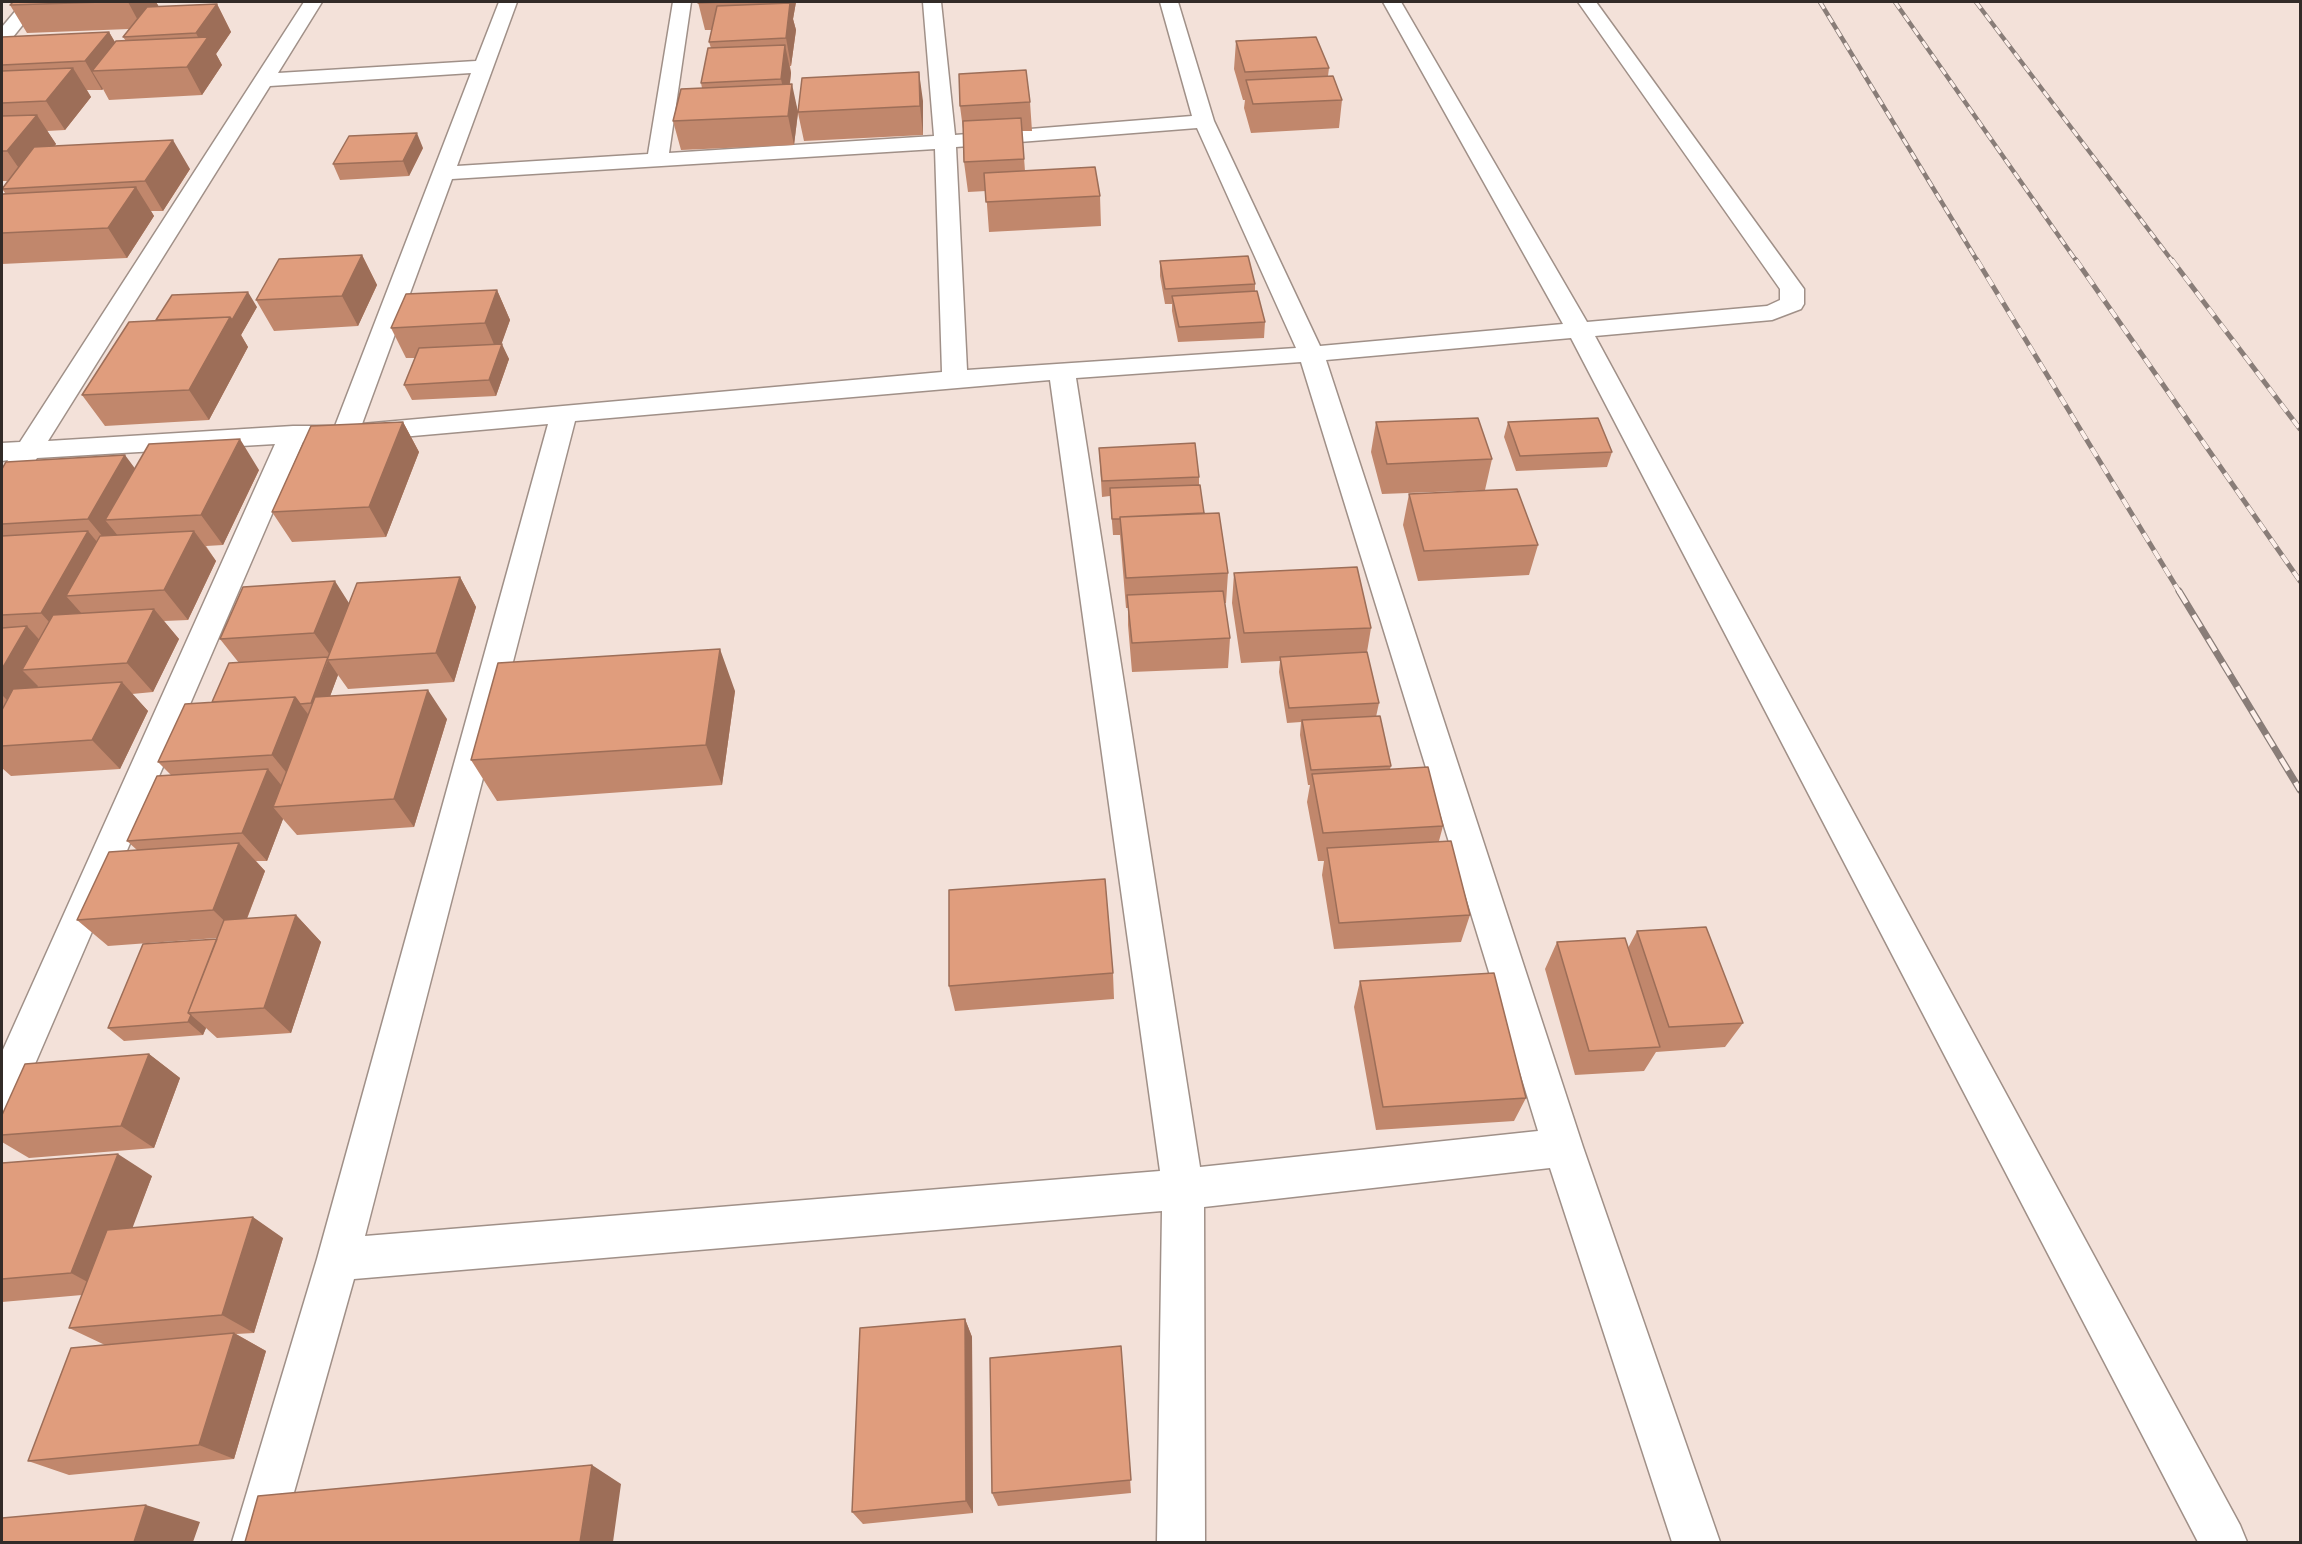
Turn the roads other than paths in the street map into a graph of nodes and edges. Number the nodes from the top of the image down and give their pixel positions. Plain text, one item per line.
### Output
1 (32, 2) edge
2 (313, 2) edge
3 (508, 2) edge
4 (682, 2) edge
5 (932, 2) edge
6 (1170, 2) edge
7 (1392, 2) edge
8 (1587, 2) edge
9 (2, 38) edge
10 (483, 66) junction
11 (265, 80) junction
12 (1204, 121) junction
13 (945, 142) junction
14 (658, 158) junction
15 (445, 173) junction
16 (1579, 330) junction
17 (1311, 354) junction
18 (1062, 373) junction
19 (956, 379) junction
20 (564, 413) junction
21 (293, 434) junction
22 (345, 434) junction
23 (30, 449) junction
24 (2, 452) edge
25 (2, 492) edge
26 (2, 1095) edge
27 (1563, 1147) junction
28 (1183, 1190) junction
29 (338, 1259) junction
30 (256, 1542) edge
31 (1181, 1542) edge
32 (1696, 1542) edge
33 (2223, 1542) edge

1 - 9 street
2 - 11 street
3 - 10 street
4 - 14 street
5 - 13 street
6 - 12 street
7 - 16 street
8 - 16 street
10 - 11 street
10 - 15 street
11 - 23 street
12 - 13 street
12 - 17 street
13 - 14 street
13 - 19 street
14 - 15 street
15 - 22 street
16 - 17 street
16 - 33 street
17 - 18 street
17 - 27 street
18 - 19 street
18 - 28 street
19 - 20 street
20 - 22 street
20 - 29 street
21 - 22 street
21 - 23 street
21 - 26 street
23 - 24 street
23 - 25 street
27 - 28 street
27 - 32 street
28 - 29 street
28 - 31 street
29 - 30 street

